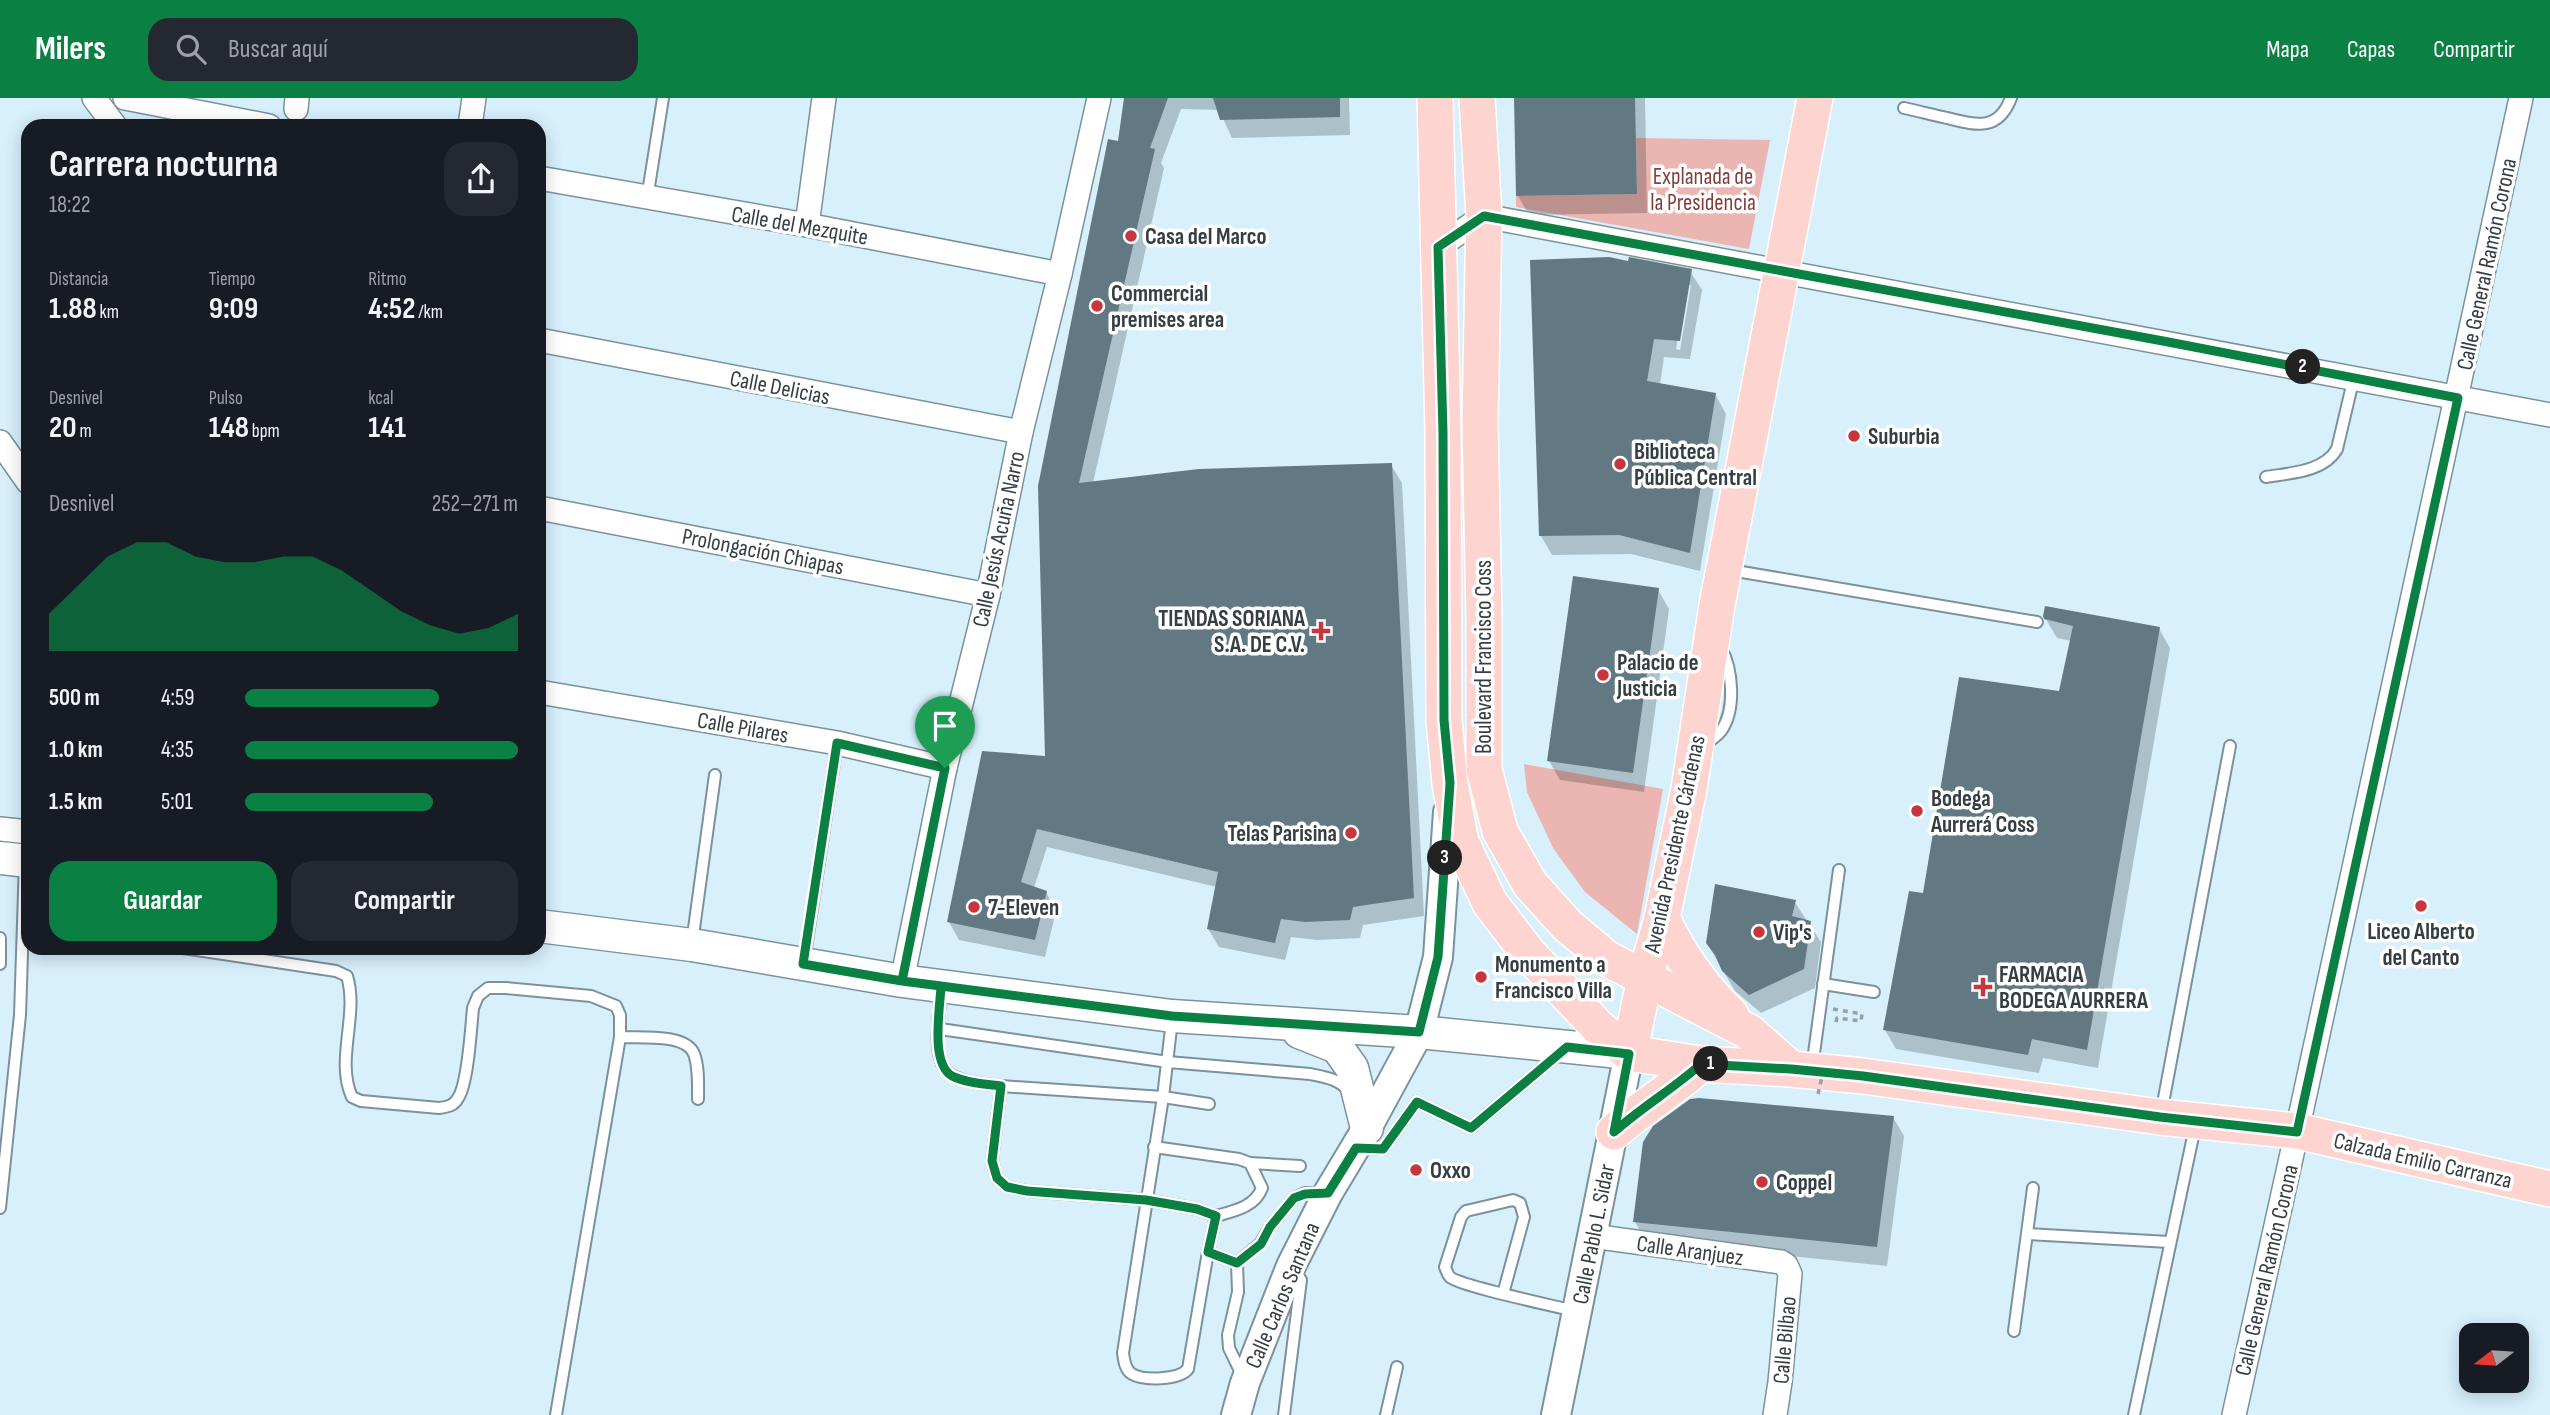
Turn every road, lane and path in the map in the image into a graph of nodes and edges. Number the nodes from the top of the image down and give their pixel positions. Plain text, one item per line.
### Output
1 (94, 98) edge
2 (474, 98) edge
3 (663, 98) edge
4 (824, 98) edge
5 (1099, 98) edge
6 (1435, 98) edge
7 (1477, 98) edge
8 (1815, 98) edge
9 (2011, 98) edge
10 (2521, 98) edge
11 (133, 99) edge
12 (1904, 108) dead end
13 (110, 119) edge
14 (234, 119) edge
15 (471, 119) edge
16 (546, 179) edge
17 (647, 199) junction
18 (1484, 216) junction
19 (807, 225) junction
20 (1438, 247) junction
21 (1781, 270) junction
22 (1060, 274) junction
23 (1440, 320) junction
24 (546, 341) edge
25 (2354, 377) junction
26 (2458, 398) junction
27 (2550, 415) edge
28 (1480, 422) junction
29 (1021, 432) junction
30 (1443, 432) junction
31 (0, 442) edge
32 (21, 472) edge
33 (2266, 477) dead end
34 (546, 509) edge
35 (1724, 569) junction
36 (988, 595) junction
37 (1484, 618) junction
38 (2037, 622) dead end
39 (546, 693) edge
40 (837, 743) junction
41 (2230, 746) dead end
42 (945, 768) junction
43 (715, 775) dead end
44 (1450, 783) junction
45 (0, 829) edge
46 (20, 853) edge
47 (1839, 870) dead end
48 (1662, 918) junction
49 (546, 927) edge
50 (0, 938) edge
51 (692, 946) junction
52 (228, 955) edge
53 (0, 964) edge
54 (803, 964) junction
55 (1645, 979) junction
56 (902, 981) junction
57 (1823, 984) junction
58 (941, 986) junction
59 (1874, 992) dead end
60 (1820, 1007) junction
61 (1172, 1016) junction
62 (1282, 1024) junction
63 (940, 1029) junction
64 (1419, 1032) junction
65 (1749, 1032) junction
66 (1833, 1032) dead end
67 (620, 1037) junction
68 (1567, 1047) junction
69 (1629, 1054) junction
70 (1168, 1062) junction
71 (1701, 1064) junction
72 (1811, 1075) junction
73 (1001, 1086) junction
74 (1163, 1097) junction
75 (698, 1099) dead end
76 (1209, 1104) dead end
77 (2160, 1117) junction
78 (2197, 1120) junction
79 (1361, 1127) junction
80 (1614, 1132) junction
81 (2297, 1132) junction
82 (1154, 1147) junction
83 (1250, 1163) junction
84 (1300, 1166) dead end
85 (2033, 1188) dead end
86 (2550, 1189) edge
87 (1328, 1193) junction
88 (1146, 1200) junction
89 (0, 1208) edge
90 (1216, 1216) junction
91 (2028, 1234) junction
92 (1592, 1236) junction
93 (2169, 1242) junction
94 (1208, 1252) junction
95 (1237, 1263) junction
96 (1786, 1265) joint
97 (1291, 1266) junction
98 (1503, 1294) junction
99 (1577, 1311) junction
100 (2014, 1331) dead end
101 (1396, 1367) dead end
102 (1245, 1383) junction
103 (556, 1415) edge
104 (1236, 1415) edge
105 (1284, 1415) edge
106 (1386, 1415) edge
107 (1556, 1415) edge
108 (1775, 1415) edge
109 (2134, 1415) edge
110 (2234, 1415) edge

1 - 13 street
2 - 15 street
3 - 17 lane
4 - 19 street
5 - 22 street, Calle Jesús Acuña Narro
6 - 20 main road, Boulevard Francisco Coss
7 - 18 main road, Boulevard Francisco Coss
8 - 21 main road, Avenida Presidente Cárdenas
9 - 12 lane
10 - 26 street, Calle General Ramón Corona
11 - 14 street
16 - 17 street, Calle del Mezquite
17 - 19 street, Calle del Mezquite
18 - 20 street
18 - 21 street
18 - 28 main road, Boulevard Francisco Coss
19 - 22 street, Calle del Mezquite
20 - 23 main road, Boulevard Francisco Coss
21 - 25 street
21 - 35 main road, Avenida Presidente Cárdenas
22 - 29 street, Calle Jesús Acuña Narro
23 - 28 main road
23 - 30 main road, Boulevard Francisco Coss
24 - 29 street, Calle Delicias
25 - 26 street
25 - 33 lane
26 - 27 street
26 - 81 street, Calle General Ramón Corona
28 - 37 main road, Boulevard Francisco Coss
29 - 36 street, Calle Jesús Acuña Narro
30 - 37 main road
30 - 44 main road, Boulevard Francisco Coss
31 - 32 street
34 - 36 street, Prolongación Chiapas
35 - 38 lane
35 - 48 main road, Avenida Presidente Cárdenas
36 - 42 street, Calle Jesús Acuña Narro
37 - 55 main road, Boulevard Francisco Coss
39 - 40 street, Calle Pilares
40 - 42 street, Calle Pilares
40 - 54 lane
41 - 77 lane
42 - 56 street, Calle Jesús Acuña Narro
43 - 51 lane
44 - 64 street, Calle Carlos Santana
44 - 69 main road, Boulevard Francisco Coss
45 - 46 street
46 - 89 lane
47 - 57 lane
48 - 55 main road, Avenida Presidente Cárdenas
48 - 65 main road
49 - 51 main road
50 - 53 lane
51 - 54 main road
52 - 67 lane
54 - 56 main road
55 - 65 main road, Boulevard Francisco Coss
55 - 69 main road, Avenida Presidente Cárdenas
56 - 58 main road
57 - 59 lane
57 - 60 lane
58 - 61 main road
58 - 63 lane
60 - 66 path
60 - 72 lane
61 - 62 main road
61 - 70 lane
62 - 64 main road
62 - 79 main road
63 - 70 lane
63 - 73 lane
64 - 68 main road
64 - 79 street, Calle Carlos Santana
65 - 72 main road, Boulevard Francisco Coss
67 - 75 lane
67 - 103 lane
68 - 69 main road
68 - 79 lane
69 - 71 main road, Calzada Emilio Carranza
69 - 80 street, Calle Pablo L. Sidar
70 - 74 lane
70 - 79 lane
71 - 72 main road, Calzada Emilio Carranza
71 - 80 main road
72 - 77 main road, Calzada Emilio Carranza
73 - 74 lane
73 - 88 lane
74 - 76 lane
74 - 82 lane
77 - 78 main road, Calzada Emilio Carranza
78 - 81 main road, Calzada Emilio Carranza
78 - 93 lane
79 - 87 street, Calle Carlos Santana
80 - 92 street, Calle Pablo L. Sidar
81 - 86 main road, Calzada Emilio Carranza
81 - 110 street, Calle General Ramón Corona
82 - 83 lane
82 - 88 lane
83 - 84 lane
83 - 90 lane
85 - 91 lane
87 - 95 lane
87 - 97 street, Calle Carlos Santana
88 - 90 lane
88 - 94 lane
90 - 94 lane
91 - 93 lane
91 - 100 lane
92 - 96 street, Calle Aranjuez
92 - 99 street, Calle Pablo L. Sidar
93 - 109 lane
94 - 95 lane
95 - 102 lane
96 - 108 street, Calle Bilbao
97 - 102 street, Calle Carlos Santana
97 - 105 lane
98 - 98 lane
98 - 99 lane
99 - 107 street, Calle Pablo L. Sidar
101 - 106 lane
102 - 104 street, Calle Carlos Santana

